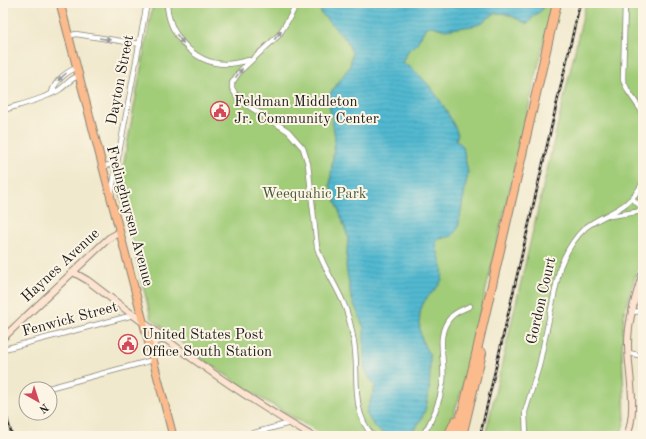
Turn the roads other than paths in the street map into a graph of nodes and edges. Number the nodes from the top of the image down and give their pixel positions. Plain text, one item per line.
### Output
1 (60, 3) edge
2 (147, 3) edge
3 (167, 3) edge
4 (297, 3) edge
5 (557, 3) edge
6 (562, 3) edge
7 (625, 3) edge
8 (69, 36) junction
9 (140, 44) junction
10 (251, 60) junction
11 (77, 68) junction
12 (79, 76) junction
13 (52, 92) junction
14 (3, 110) edge
15 (643, 113) edge
16 (117, 162) junction
17 (103, 167) junction
18 (643, 182) edge
19 (111, 196) junction
20 (632, 198) junction
21 (643, 210) edge
22 (606, 217) junction
23 (120, 232) junction
24 (73, 272) junction
25 (643, 272) edge
26 (470, 306) dead end
27 (643, 311) edge
28 (631, 312) junction
29 (138, 314) junction
30 (144, 323) junction
31 (3, 338) edge
32 (166, 339) junction
33 (150, 348) junction
34 (4, 349) dead end
35 (629, 353) junction
36 (643, 356) edge
37 (153, 360) junction
38 (471, 375) junction
39 (58, 386) edge
40 (290, 423) junction
41 (371, 435) edge
42 (173, 436) edge
43 (243, 436) edge
44 (312, 436) edge
45 (422, 436) edge
46 (448, 436) edge
47 (455, 436) edge
48 (462, 436) edge
49 (526, 436) edge
50 (627, 436) edge

1 - 8 main road, Frelinghuysen Avenue
2 - 9 street, Dayton Street
3 -> 10 street
10 -> 4 street
5 - 38 highway
6 - 48 highway
7 - 15 street
8 -> 9 street
8 - 11 main road, Frelinghuysen Avenue
9 - 16 street, Dayton Street
41 -> 10 street
11 - 12 main road, Frelinghuysen Avenue
11 -> 13 street
12 - 13 street
12 - 17 main road, Frelinghuysen Avenue
13 - 14 street
16 - 17 street
16 - 19 street, Dayton Street
17 - 19 main road, Frelinghuysen Avenue
18 - 20 street, Gordon Court
19 - 23 main road, Frelinghuysen Avenue
20 - 21 street
20 - 22 street, Gordon Court
21 - 22 street
22 - 49 street, Gordon Court
23 - 24 main road, Haynes Avenue
23 - 29 main road, Frelinghuysen Avenue
24 - 29 main road
24 - 31 main road, Haynes Avenue
25 - 28 main road
26 - 45 street
27 - 28 street
28 - 35 main road
29 - 30 main road, Frelinghuysen Avenue
29 - 34 street, Fenwick Street
30 - 32 main road
30 - 33 main road, Frelinghuysen Avenue
32 - 33 main road
32 - 40 main road
33 - 37 main road, Frelinghuysen Avenue
35 - 36 street
35 - 50 main road
37 - 39 street
37 - 42 main road, Frelinghuysen Avenue
38 - 46 highway
38 - 47 highway
40 - 43 street
40 - 44 main road

